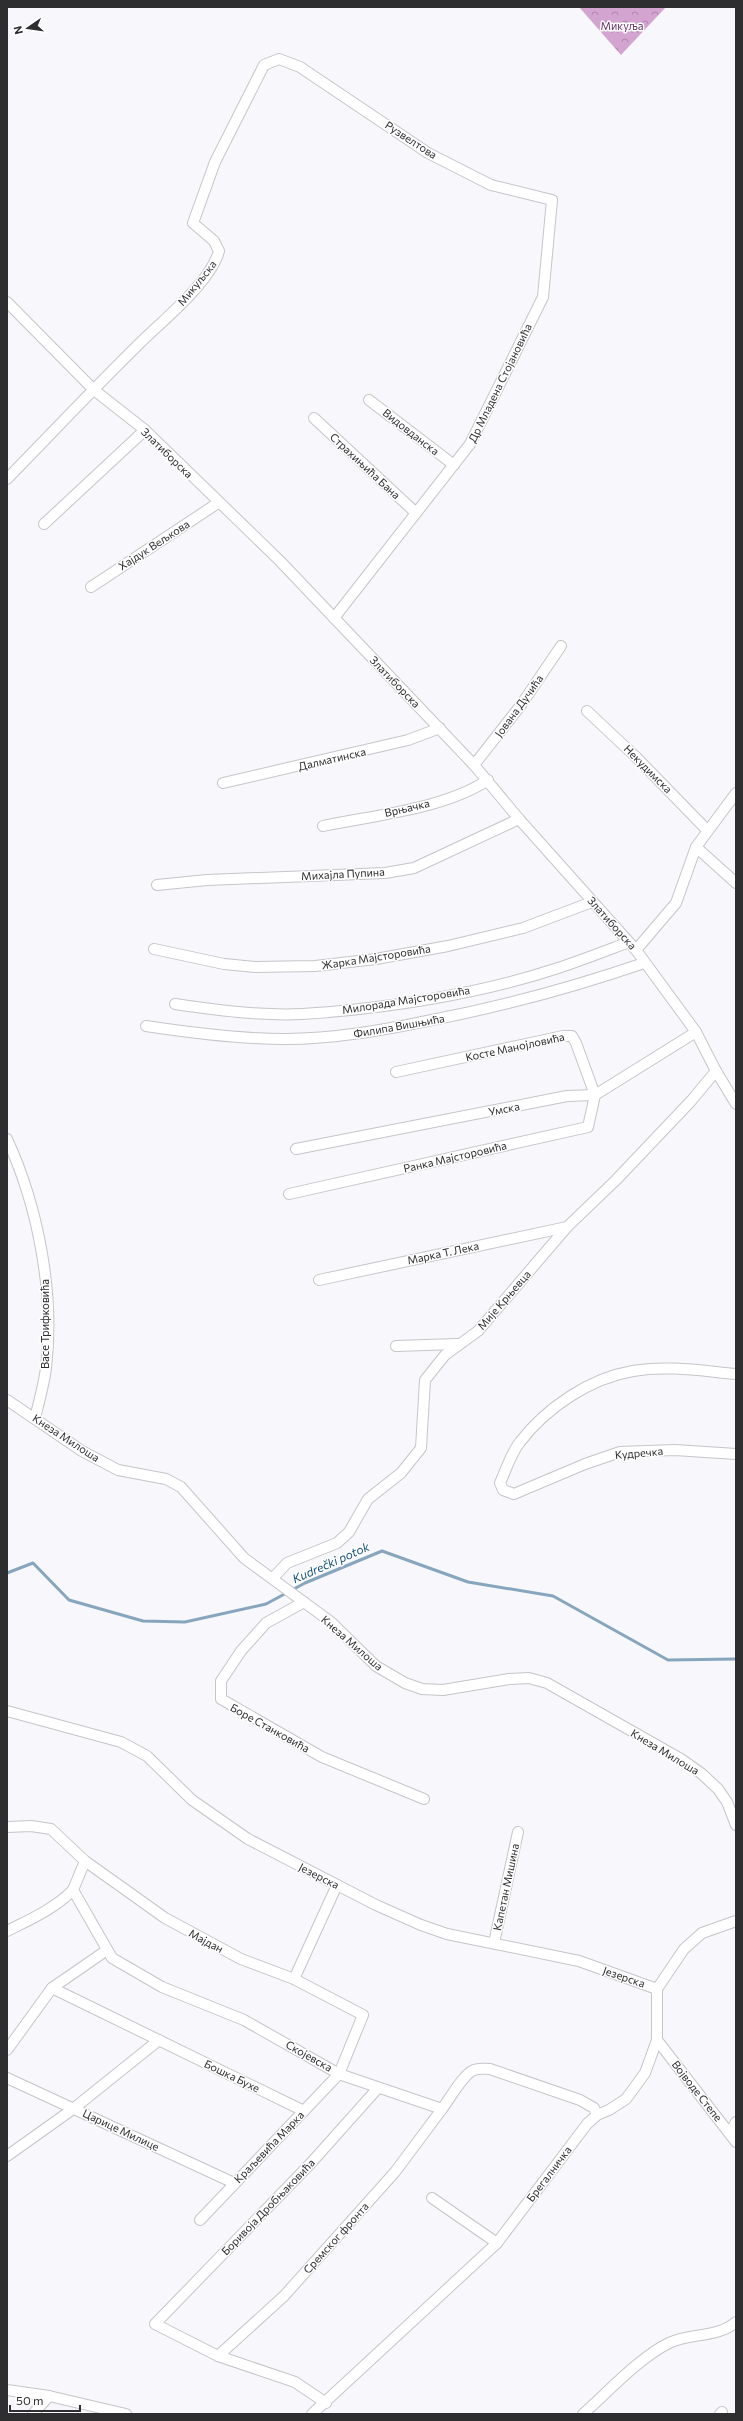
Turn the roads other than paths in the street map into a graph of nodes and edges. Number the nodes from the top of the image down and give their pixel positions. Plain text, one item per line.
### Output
1 (279, 59) joint
2 (552, 200) joint
3 (9, 309) edge
4 (94, 390) junction
5 (369, 400) dead end
6 (314, 418) dead end
7 (145, 430) junction
8 (454, 465) junction
9 (7, 479) edge
10 (218, 503) junction
11 (416, 513) junction
12 (44, 524) dead end
13 (91, 587) dead end
14 (334, 618) junction
15 (561, 646) dead end
16 (587, 711) dead end
17 (440, 728) junction
18 (474, 764) junction
19 (488, 780) junction
20 (223, 784) dead end
21 (736, 793) edge
22 (519, 819) junction
23 (323, 826) dead end
24 (707, 830) junction
25 (696, 847) junction
26 (736, 883) edge
27 (157, 885) dead end
28 (592, 902) junction
29 (629, 942) junction
30 (154, 949) dead end
31 (636, 950) junction
32 (644, 963) junction
33 (175, 1004) dead end
34 (146, 1026) dead end
35 (696, 1032) junction
36 (716, 1071) junction
37 (396, 1072) dead end
38 (596, 1095) junction
39 (736, 1104) edge
40 (7, 1139) edge
41 (296, 1149) dead end
42 (289, 1194) dead end
43 (567, 1227) junction
44 (319, 1280) dead end
45 (457, 1344) junction
46 (396, 1346) dead end
47 (736, 1374) edge
48 (7, 1400) edge
49 (35, 1418) junction
50 (736, 1454) edge
51 (273, 1578) junction
52 (304, 1602) junction
53 (7, 1711) edge
54 (424, 1799) dead end
55 (736, 1825) edge
56 (7, 1827) edge
57 (518, 1832) dead end
58 (86, 1861) junction
59 (337, 1885) junction
60 (73, 1890) junction
61 (736, 1921) edge
62 (7, 1931) edge
63 (494, 1942) junction
64 (107, 1950) junction
65 (294, 1980) junction
66 (52, 1988) junction
67 (657, 1989) junction
68 (159, 2040) junction
69 (657, 2040) junction
70 (7, 2050) edge
71 (339, 2074) junction
72 (7, 2078) edge
73 (378, 2088) junction
74 (74, 2109) junction
75 (442, 2109) junction
76 (304, 2111) junction
77 (596, 2115) junction
78 (736, 2122) edge
79 (733, 2138) edge
80 (7, 2156) edge
81 (234, 2183) junction
82 (432, 2198) dead end
83 (200, 2220) dead end
84 (498, 2243) junction
85 (736, 2322) edge
86 (218, 2356) junction
87 (7, 2390) edge
88 (48, 2396) junction
89 (326, 2403) junction
90 (33, 2414) edge
91 (126, 2414) edge
92 (312, 2414) edge
93 (584, 2414) edge

1 - 2 street, Рузвелтова
1 - 4 street, Микуљска
2 - 8 street, Др Младена Стојановића
3 - 4 street, Златиборска
4 - 7 street, Златиборска
4 - 9 street
5 - 8 street, Видовданска
6 - 11 street, Страхињића Бана
7 - 10 street, Златиборска
7 - 12 street
8 - 11 street, Др Младена Стојановића
10 - 13 street, Хајдук Вељкова
10 - 14 street, Златиборска
11 - 14 street, Др Младена Стојановића
14 - 17 street, Златиборска
15 - 18 street, Јована Дучића
16 - 24 street, Некудимска
17 - 18 street, Златиборска
17 - 20 street, Далматинска
18 - 19 street, Златиборска
19 - 22 street, Златиборска
19 - 23 street, Врњачка
21 - 24 street
22 - 27 street, Михајла Пупина
22 - 28 street, Златиборска
24 - 25 street
25 - 26 street
25 - 31 street
28 - 29 street, Златиборска
28 - 30 street, Жарка Мајсторовића
29 - 31 street, Златиборска
29 - 33 street, Милорада Мајсторовића
31 - 32 street, Златиборска
32 - 34 street, Филипа Вишњића
32 - 35 street, Златиборска
35 - 36 street, Златиборска
35 - 38 street
36 - 39 street, Златиборска
36 - 43 street, Мије Крњевца
37 - 38 street, Косте Манојловића
38 - 41 street, Умска
38 - 42 street, Ранка Мајсторовића
40 - 49 street, Васе Трифковића
43 - 44 street, Марка Т. Лека
43 - 45 street, Мије Крњевца
45 - 46 street
45 - 51 street, Мије Крњевца
47 - 50 street, Кудречка
48 - 49 street, Кнеза Милоша
49 - 51 street, Кнеза Милоша
51 - 52 street, Кнеза Милоша
52 - 54 street, Боре Станковића
52 - 55 street, Кнеза Милоша
53 - 59 street, Језерска
56 - 58 street, Мајдан
57 - 63 street, Капетан Мишина
58 - 60 street
58 - 65 street, Мајдан
59 - 63 street, Језерска
59 - 65 street
60 - 62 street
60 - 64 street, Скојевска
61 - 67 street
63 - 67 street, Језерска
64 - 66 street
64 - 71 street, Скојевска
65 - 71 street, Мајдан
66 - 68 street, Бошка Бухе
66 - 70 street
67 - 69 street, Брегалничка
68 - 74 street
68 - 76 street, Бошка Бухе
69 - 77 street, Брегалничка
69 - 79 street, Војводе Степе
71 - 73 street, Скојевска
71 - 76 street, Краљевића Марка
72 - 74 street, Царице Милице
73 - 75 street, Скојевска
73 - 86 street, Боривоја Дробњаковића
74 - 80 street
74 - 81 street, Царице Милице
75 - 77 street
75 - 86 street, Сремског фронта
76 - 81 street, Краљевића Марка
77 - 84 street, Брегалничка
78 - 79 street
81 - 83 street, Краљевића Марка
82 - 84 street
84 - 89 street, Брегалничка
85 - 93 street
86 - 89 street
87 - 88 street
88 - 90 street
88 - 91 street
89 - 92 street, Брегалничка

